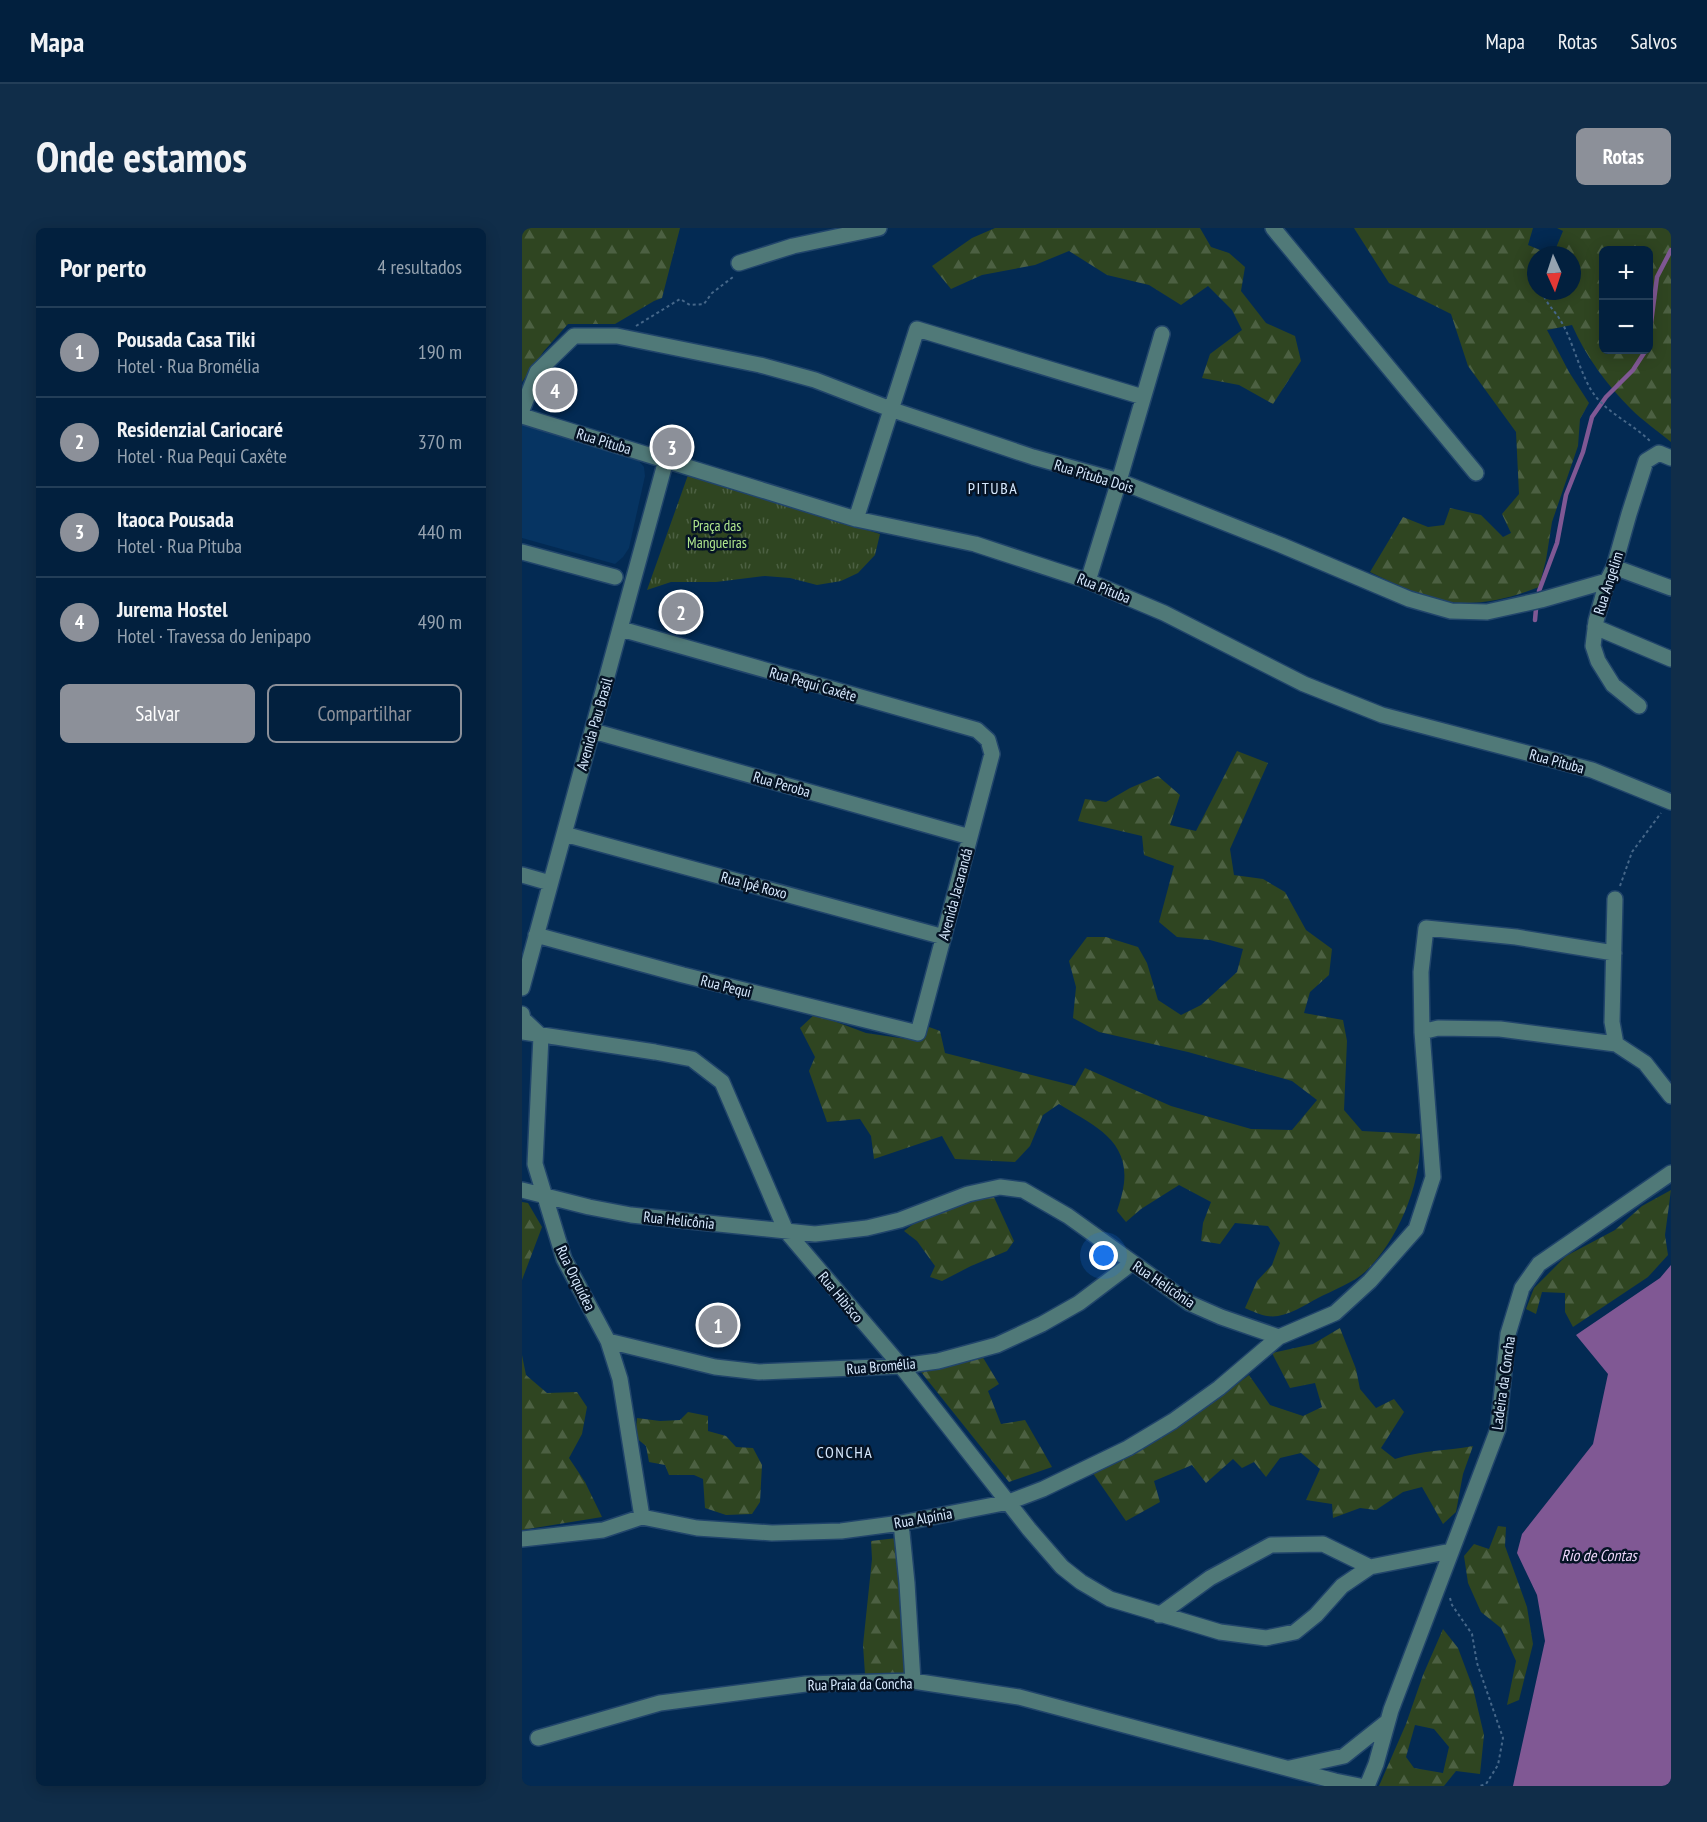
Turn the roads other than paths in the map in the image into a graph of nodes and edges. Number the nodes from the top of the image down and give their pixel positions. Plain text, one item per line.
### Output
1 (879, 228) edge
2 (1273, 228) edge
3 (739, 263) road end
4 (1162, 334) dead end
5 (1143, 398) junction
6 (522, 410) edge
7 (892, 410) junction
8 (522, 416) edge
9 (1665, 456) edge
10 (666, 460) junction
11 (1476, 473) dead end
12 (1119, 481) junction
13 (856, 519) junction
14 (522, 552) edge
15 (639, 563) junction
16 (1614, 567) junction
17 (615, 577) junction
18 (1088, 580) junction
19 (1606, 581) junction
20 (1671, 588) edge
21 (627, 602) junction
22 (1595, 627) junction
23 (621, 629) junction
24 (1671, 659) edge
25 (1638, 706) dead end
26 (593, 730) junction
27 (992, 754) joint
28 (1670, 801) edge
29 (564, 834) junction
30 (970, 837) junction
31 (522, 875) edge
32 (550, 883) junction
33 (1615, 899) road end
34 (536, 935) junction
35 (944, 937) junction
36 (1614, 953) junction
37 (522, 988) edge
38 (522, 1014) edge
39 (522, 1032) edge
40 (1422, 1032) junction
41 (918, 1033) joint
42 (541, 1036) junction
43 (1616, 1044) junction
44 (1671, 1096) edge
45 (1671, 1173) edge
46 (522, 1190) edge
47 (544, 1195) junction
48 (786, 1231) junction
49 (1132, 1263) junction
50 (1279, 1337) junction
51 (608, 1341) junction
52 (901, 1366) junction
53 (1009, 1502) junction
54 (642, 1517) junction
55 (901, 1523) junction
56 (522, 1539) edge
57 (1451, 1551) junction
58 (1370, 1567) junction
59 (1159, 1615) junction
60 (913, 1681) junction
61 (1388, 1721) junction
62 (538, 1738) dead end
63 (1287, 1768) junction
64 (1360, 1786) edge
65 (1366, 1786) edge

1 - 3 street
2 - 11 street
4 - 5 street
5 - 7 street
5 - 12 street
6 - 7 street, Rua Pituba Dois
7 - 12 street, Rua Pituba Dois
7 - 13 street
8 - 10 street, Rua Pituba
9 - 16 street, Rua Angelim
10 - 13 street, Rua Pituba
10 - 15 street, Avenida Pau Brasil
12 - 18 street
12 - 19 street, Rua Pituba Dois
13 - 18 street, Rua Pituba
14 - 17 street
15 - 17 street
15 - 21 street, Avenida Pau Brasil
16 - 19 street, Rua Angelim
16 - 20 street
17 - 21 street
18 - 28 street, Rua Pituba
19 - 22 street, Rua Angelim
21 - 23 street, Avenida Pau Brasil
22 - 24 street
22 - 25 street, Rua Angelim
23 - 26 street, Avenida Pau Brasil
23 - 27 street, Rua Pequi Caxête
26 - 29 street, Avenida Pau Brasil
26 - 30 street, Rua Peroba
27 - 30 street, Avenida Jacarandá
29 - 32 street, Avenida Pau Brasil
29 - 35 street, Rua Ipê Roxo
30 - 35 street, Avenida Jacarandá
31 - 32 street
32 - 34 street, Avenida Pau Brasil
33 - 36 street
34 - 37 street, Avenida Pau Brasil
34 - 41 street, Rua Pequi
35 - 41 street, Avenida Jacarandá
36 - 40 street
36 - 43 street
38 - 42 street
39 - 42 street, Rua Hibisco
40 - 43 street
40 - 50 street
42 - 47 street, Rua Orquídea
42 - 48 street, Rua Hibisco
43 - 44 street
45 - 57 street, Ladeira da Concha
46 - 47 street, Rua Helicônia
47 - 48 street, Rua Helicônia
47 - 51 street, Rua Orquídea
48 - 49 street, Rua Helicônia
48 - 52 street, Rua Hibisco
49 - 50 street, Rua Helicônia
49 - 52 street, Rua Bromélia
50 - 53 street, Rua Alpínia
51 - 52 street, Rua Bromélia
51 - 54 street, Rua Orquídea
52 - 53 street, Rua Hibisco
53 - 55 street, Rua Alpínia
53 - 59 street, Rua Hibisco
54 - 55 street, Rua Alpínia
54 - 56 street, Rua Alpínia
55 - 60 street
57 - 58 street, Rua Hibisco
57 - 61 street, Ladeira da Concha
58 - 59 street
58 - 59 street, Rua Hibisco
60 - 62 street, Rua Praia da Concha
60 - 63 street, Rua Praia da Concha
61 - 63 street, Rua Praia da Concha
61 - 65 street
63 - 64 street, Rua Praia da Concha

